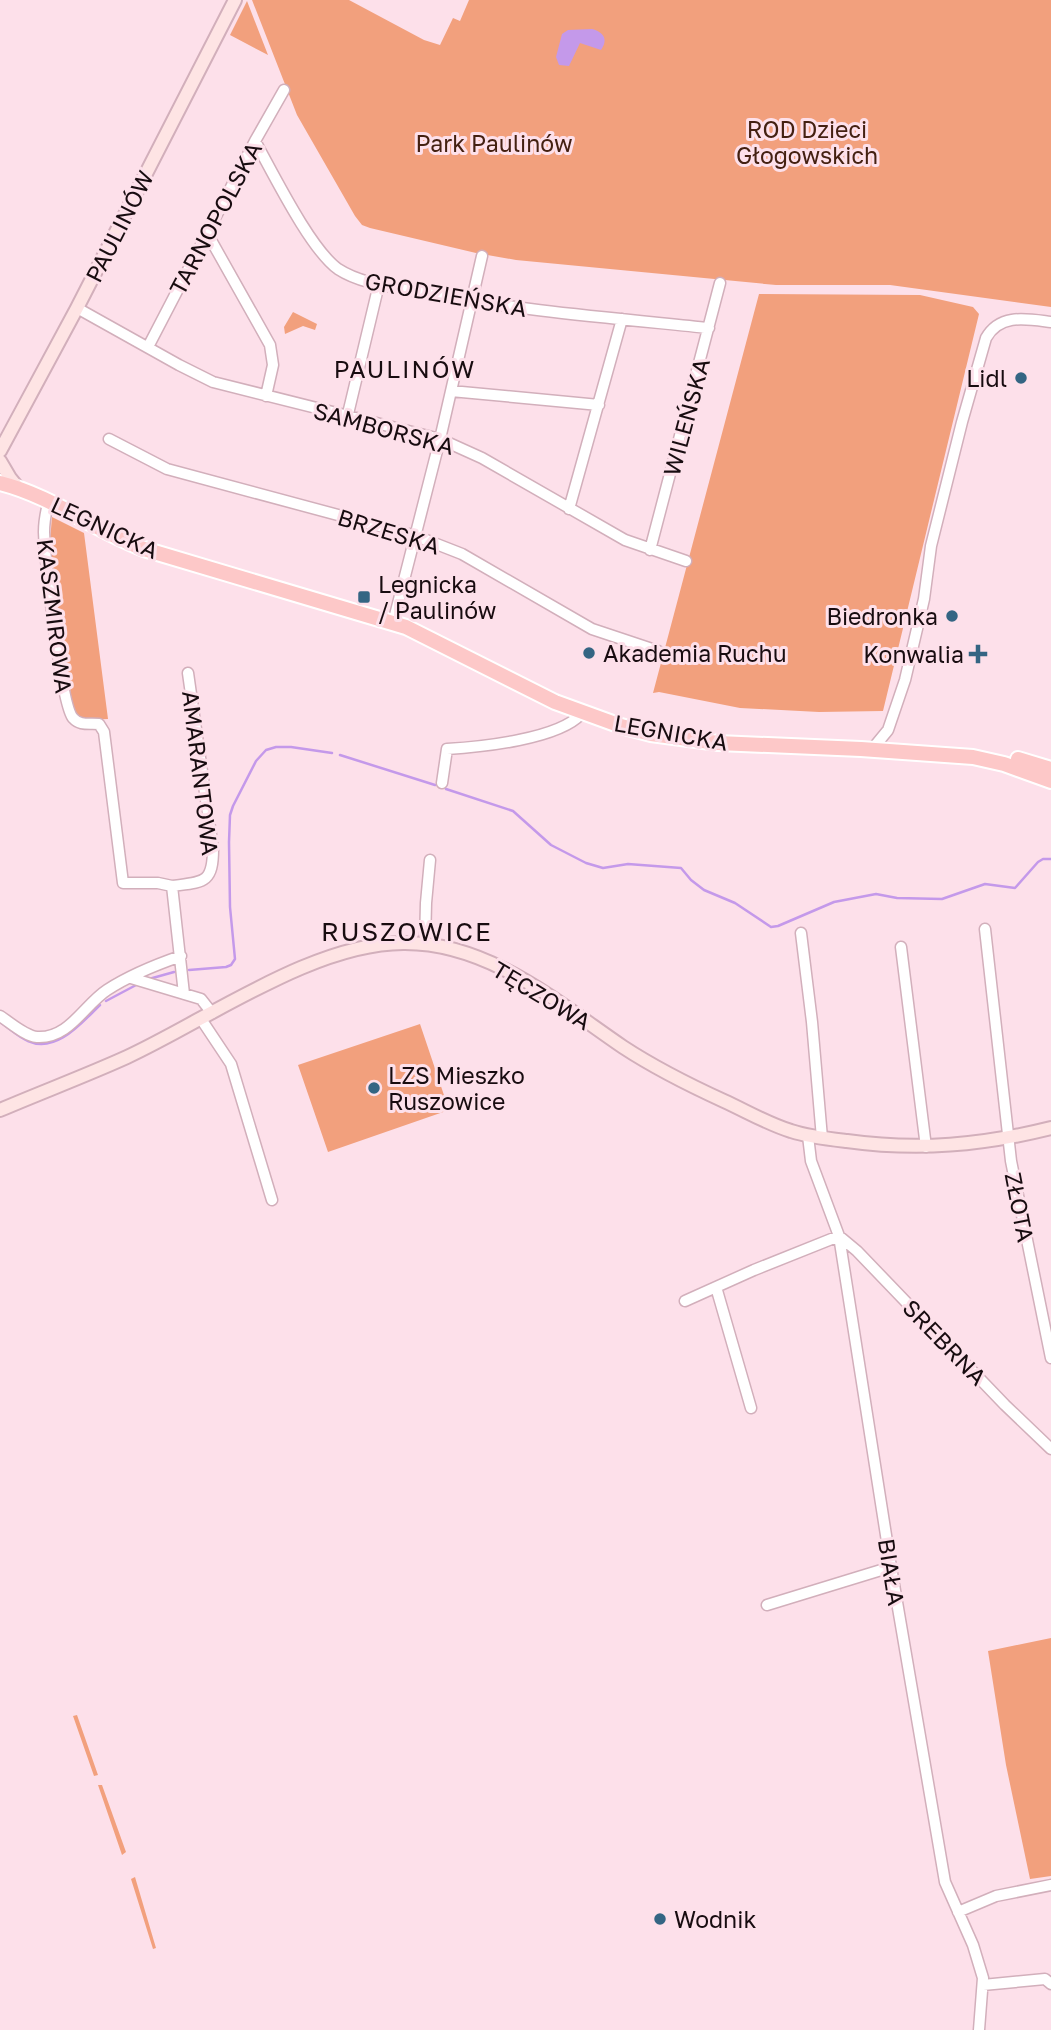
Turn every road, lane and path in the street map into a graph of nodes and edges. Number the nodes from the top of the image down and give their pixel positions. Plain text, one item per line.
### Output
1 (235, 0) edge
2 (284, 90) dead end
3 (255, 141) junction
4 (207, 233) junction
5 (482, 256) dead end
6 (720, 283) dead end
7 (379, 284) junction
8 (471, 302) junction
9 (77, 308) junction
10 (621, 319) junction
11 (1051, 322) edge
12 (709, 328) junction
13 (148, 347) junction
14 (451, 391) junction
15 (266, 397) junction
16 (599, 405) junction
17 (347, 418) junction
18 (109, 439) dead end
19 (440, 439) junction
20 (0, 450) edge
21 (0, 461) edge
22 (0, 483) edge
23 (19, 489) junction
24 (48, 500) junction
25 (569, 509) junction
26 (416, 536) junction
27 (650, 550) junction
28 (686, 561) dead end
29 (395, 618) junction
30 (658, 651) dead end
31 (188, 673) dead end
32 (581, 713) junction
33 (888, 730) junction
34 (896, 744) junction
35 (867, 748) junction
36 (910, 753) junction
37 (1051, 769) edge
38 (1051, 781) edge
39 (442, 783) dead end
40 (430, 860) dead end
41 (172, 886) junction
42 (985, 929) dead end
43 (801, 933) dead end
44 (425, 944) junction
45 (901, 947) dead end
46 (181, 956) junction
47 (131, 978) junction
48 (184, 994) junction
49 (0, 1016) edge
50 (206, 1016) junction
51 (0, 1110) edge
52 (1051, 1128) edge
53 (808, 1136) junction
54 (822, 1138) junction
55 (1009, 1138) junction
56 (926, 1147) junction
57 (272, 1200) dead end
58 (839, 1236) junction
59 (716, 1287) junction
60 (685, 1301) dead end
61 (1051, 1358) edge
62 (751, 1408) dead end
63 (1051, 1449) edge
64 (891, 1567) junction
65 (767, 1605) dead end
66 (1051, 1885) edge
67 (958, 1912) junction
68 (1051, 1984) edge
69 (983, 1985) junction
70 (979, 2030) edge

1 - 9 street, PAULINÓW
2 - 3 street, TARNOPOLSKA
3 - 4 street, TARNOPOLSKA
3 - 7 street, GRODZIEŃSKA
4 - 13 street, TARNOPOLSKA
4 - 15 street
5 - 8 street
6 - 12 street, WILEŃSKA
7 - 8 street, GRODZIEŃSKA
7 - 17 street
8 - 10 street, GRODZIEŃSKA
8 - 14 street
9 - 13 street, SAMBORSKA
9 - 20 street, PAULINÓW
10 - 12 street, GRODZIEŃSKA
10 - 16 street
11 - 33 street
12 - 27 street, WILEŃSKA
13 - 15 street, SAMBORSKA
14 - 16 street
14 - 19 street
15 - 17 street, SAMBORSKA
16 - 25 street
17 - 19 street, SAMBORSKA
18 - 26 street, BRZESKA
19 - 25 street, SAMBORSKA
19 - 26 street
20 - 21 street, PAULINÓW
21 - 23 street
22 - 23 main road, LEGNICKA
23 - 24 main road, LEGNICKA
24 - 29 main road, LEGNICKA
24 - 41 street, KASZMIROWA
25 - 27 street, SAMBORSKA
26 - 29 street
26 - 30 street, BRZESKA
27 - 28 street, SAMBORSKA
29 - 32 main road, LEGNICKA
31 - 41 street, AMARANTOWA
32 - 35 main road, LEGNICKA
32 - 39 street
33 - 34 street
33 - 35 street
34 - 35 main road, LEGNICKA
34 - 36 street
34 - 37 main road, LEGNICKA
35 - 36 main road, LEGNICKA
36 - 38 main road, LEGNICKA
40 - 44 street
41 - 46 street
42 - 55 street, ZŁOTA
43 - 54 street
44 - 50 street, TĘCZOWA
44 - 53 street, TĘCZOWA
45 - 56 street
46 - 47 street
46 - 48 street
47 - 48 street
47 - 49 street
48 - 50 street
50 - 51 street, TĘCZOWA
50 - 57 street
52 - 55 street, TĘCZOWA
53 - 54 street, TĘCZOWA
53 - 58 street, BIAŁA
54 - 56 street, TĘCZOWA
55 - 56 street, TĘCZOWA
55 - 61 street, ZŁOTA
58 - 59 street
58 - 63 street, SREBRNA
58 - 64 street, BIAŁA
59 - 60 street
59 - 62 street
64 - 65 street
64 - 67 street, BIAŁA
66 - 67 street
67 - 69 street, BIAŁA
68 - 69 street
69 - 70 street, BIAŁA

